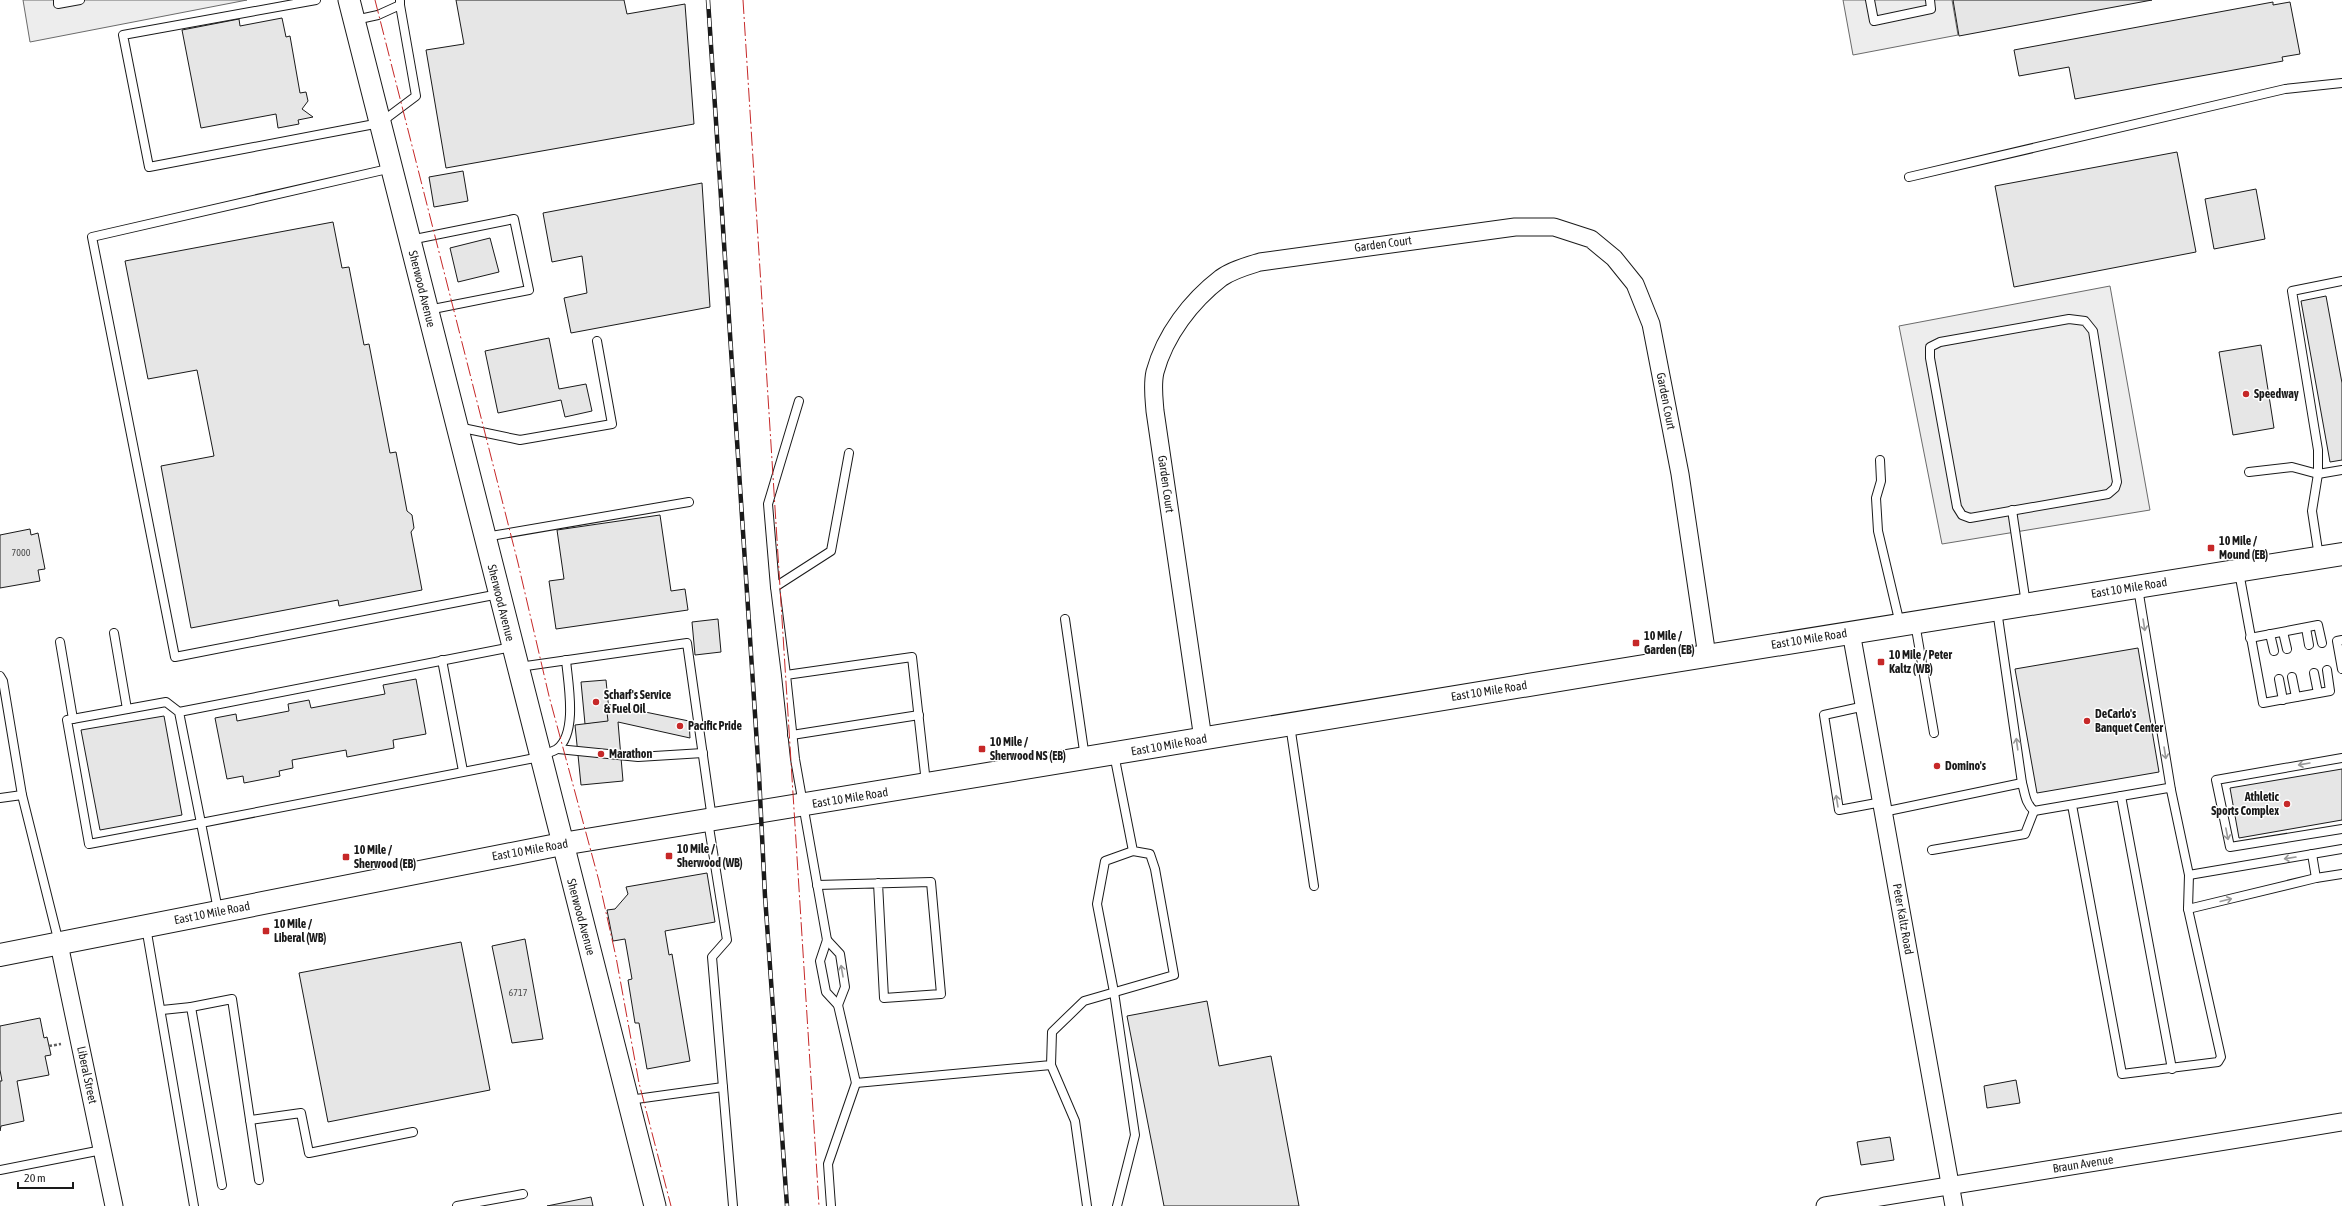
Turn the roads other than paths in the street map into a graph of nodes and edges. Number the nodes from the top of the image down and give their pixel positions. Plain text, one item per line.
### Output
1 (58, 0) edge
2 (80, 0) edge
3 (316, 0) edge
4 (349, 0) edge
5 (1870, 0) edge
6 (1930, 0) edge
7 (400, 3) edge
8 (355, 20) junction
9 (2342, 84) edge
10 (380, 123) junction
11 (392, 168) junction
12 (1909, 178) dead end
13 (410, 240) junction
14 (2342, 281) edge
15 (428, 310) junction
16 (597, 341) dead end
17 (799, 401) dead end
18 (457, 427) junction
19 (849, 453) dead end
20 (1880, 460) dead end
21 (2342, 470) edge
22 (2249, 472) dead end
23 (2318, 474) junction
24 (689, 502) dead end
25 (2012, 510) junction
26 (485, 537) junction
27 (2342, 555) edge
28 (2319, 557) junction
29 (2238, 571) junction
30 (775, 587) junction
31 (2138, 587) junction
32 (499, 594) junction
33 (2026, 604) junction
34 (1997, 609) junction
35 (1065, 620) dead end
36 (1908, 623) junction
37 (2306, 628) junction
38 (1851, 632) junction
39 (2283, 632) junction
40 (114, 633) dead end
41 (2270, 634) junction
42 (2250, 638) junction
43 (2342, 640) edge
44 (60, 642) dead end
45 (2322, 643) dead end
46 (2309, 645) dead end
47 (512, 647) junction
48 (2287, 649) dead end
49 (2274, 652) dead end
50 (1707, 656) junction
51 (442, 660) junction
52 (566, 660) junction
53 (518, 667) junction
54 (2342, 669) edge
55 (2327, 670) dead end
56 (2314, 673) dead end
57 (786, 675) junction
58 (0, 676) edge
59 (2292, 677) dead end
60 (2279, 679) dead end
61 (2318, 693) junction
62 (2296, 698) junction
63 (2283, 700) junction
64 (1865, 706) junction
65 (127, 709) junction
66 (179, 712) junction
67 (919, 715) junction
68 (74, 719) junction
69 (1290, 724) junction
70 (1934, 733) dead end
71 (792, 735) junction
72 (1203, 739) junction
73 (549, 753) junction
74 (703, 753) junction
75 (1114, 754) junction
76 (2342, 758) edge
77 (1085, 759) junction
78 (463, 772) junction
79 (2022, 782) junction
80 (927, 785) junction
81 (2171, 790) junction
82 (22, 795) junction
83 (2121, 796) junction
84 (0, 798) edge
85 (804, 805) junction
86 (2072, 805) junction
87 (1883, 807) junction
88 (2034, 811) junction
89 (710, 820) junction
90 (201, 823) junction
91 (2342, 829) edge
92 (562, 844) junction
93 (2342, 849) edge
94 (1932, 850) dead end
95 (1133, 851) junction
96 (2312, 854) junction
97 (2189, 874) junction
98 (2342, 874) edge
99 (2316, 878) junction
100 (878, 883) junction
101 (817, 885) junction
102 (1314, 886) dead end
103 (2188, 909) junction
104 (218, 911) junction
105 (146, 926) junction
106 (827, 940) junction
107 (59, 944) junction
108 (0, 955) edge
109 (1114, 992) junction
110 (838, 1005) junction
111 (191, 1007) junction
112 (162, 1010) junction
113 (1051, 1065) junction
114 (2172, 1068) junction
115 (856, 1083) junction
116 (723, 1087) junction
117 (629, 1100) junction
118 (250, 1120) junction
119 (2342, 1122) edge
120 (413, 1132) dead end
121 (102, 1150) junction
122 (0, 1170) edge
123 (259, 1180) dead end
124 (222, 1186) dead end
125 (1950, 1186) junction
126 (523, 1194) dead end
127 (114, 1206) edge
128 (194, 1206) edge
129 (457, 1206) edge
130 (655, 1206) edge
131 (732, 1206) edge
132 (830, 1206) edge
133 (1087, 1206) edge
134 (1117, 1206) edge
135 (1825, 1206) edge
136 (1954, 1206) edge

1 - 2 lane
3 - 10 lane
4 - 8 street, Sherwood Avenue
5 - 6 lane
7 - 8 lane
7 - 10 lane
8 - 10 street, Sherwood Avenue
9 - 12 lane
10 - 11 street, Sherwood Avenue
11 - 13 street, Sherwood Avenue
11 - 32 lane
13 - 15 street, Sherwood Avenue
13 - 15 lane
14 - 23 lane
15 - 18 street, Sherwood Avenue
16 - 18 lane
17 - 30 lane
18 - 26 street, Sherwood Avenue
19 - 30 lane
20 - 36 lane
21 - 23 lane
22 - 23 lane
23 - 28 lane
24 - 26 lane
25 - 25 lane
25 - 33 lane
26 - 32 street, Sherwood Avenue
27 - 28 main road, East 10 Mile Road
28 - 29 main road, East 10 Mile Road
29 - 31 main road, East 10 Mile Road
29 - 42 lane
30 - 57 lane
31 - 33 main road, East 10 Mile Road
31 -> 81 lane
32 - 47 street, Sherwood Avenue
33 - 34 main road, East 10 Mile Road
34 - 36 main road, East 10 Mile Road
79 -> 34 lane
35 - 77 lane
36 - 38 main road, East 10 Mile Road
36 - 70 lane
37 - 39 lane
37 - 45 lane
37 - 46 lane
38 - 50 main road, East 10 Mile Road
38 - 64 street, Peter Kaltz Road
39 - 41 lane
39 - 48 lane
40 - 65 lane
41 - 42 lane
41 - 49 lane
42 - 63 lane
43 - 54 lane
44 - 68 lane
47 - 51 lane
47 - 53 street, Sherwood Avenue
50 - 69 main road, East 10 Mile Road
50 - 72 street, Garden Court
51 - 66 lane
51 - 78 lane
52 - 53 lane
52 - 73 lane
52 - 74 lane
53 - 73 street, Sherwood Avenue
55 - 61 lane
56 - 61 lane
57 - 67 lane
57 - 71 lane
58 - 82 lane
59 - 62 lane
60 - 63 lane
61 - 62 lane
62 - 63 lane
64 - 87 street, Peter Kaltz Road
87 -> 64 lane
65 - 66 lane
65 - 68 lane
66 - 90 lane
67 - 71 lane
67 - 80 lane
68 - 90 lane
69 - 72 main road, East 10 Mile Road
69 - 102 lane
71 - 85 lane
72 - 75 main road, East 10 Mile Road
73 - 74 lane
73 - 78 lane
73 - 92 street, Sherwood Avenue
74 - 89 lane
75 - 77 main road, East 10 Mile Road
75 - 95 lane
76 -> 91 lane
77 - 80 main road, East 10 Mile Road
78 - 90 lane
79 - 87 lane
79 - 88 lane
80 - 85 main road, East 10 Mile Road
81 - 83 lane
81 - 97 lane
82 - 84 lane
82 - 107 lane
83 - 86 lane
83 - 114 lane
85 - 89 main road, East 10 Mile Road
85 - 101 lane
86 - 88 lane
86 - 114 lane
87 - 125 street, Peter Kaltz Road
88 - 94 lane
89 - 92 main road, East 10 Mile Road
89 - 116 lane
90 - 104 lane
92 - 104 main road, East 10 Mile Road
92 - 117 street, Sherwood Avenue
93 - 96 lane
95 - 109 lane
95 - 109 lane
96 -> 97 lane
96 - 99 lane
97 - 103 lane
98 - 99 lane
103 -> 99 lane
100 - 100 lane
100 - 101 lane
101 - 106 lane
103 - 114 lane
104 - 105 main road, East 10 Mile Road
105 - 107 main road, East 10 Mile Road
105 - 112 lane
106 - 110 lane
110 -> 106 lane
107 - 108 main road, East 10 Mile Road
107 - 121 street, Liberal Street
109 - 113 lane
109 - 134 lane
110 - 115 lane
111 - 112 lane
111 - 118 lane
111 - 124 lane
112 - 128 lane
113 - 115 lane
113 - 133 lane
115 - 132 lane
116 - 117 lane
116 - 131 lane
117 - 130 street, Sherwood Avenue
118 - 120 lane
118 - 123 lane
119 - 125 street, Braun Avenue
121 - 122 lane
121 - 127 street, Liberal Street
125 - 135 street, Braun Avenue
125 - 136 street, Peter Kaltz Road
126 - 129 lane

